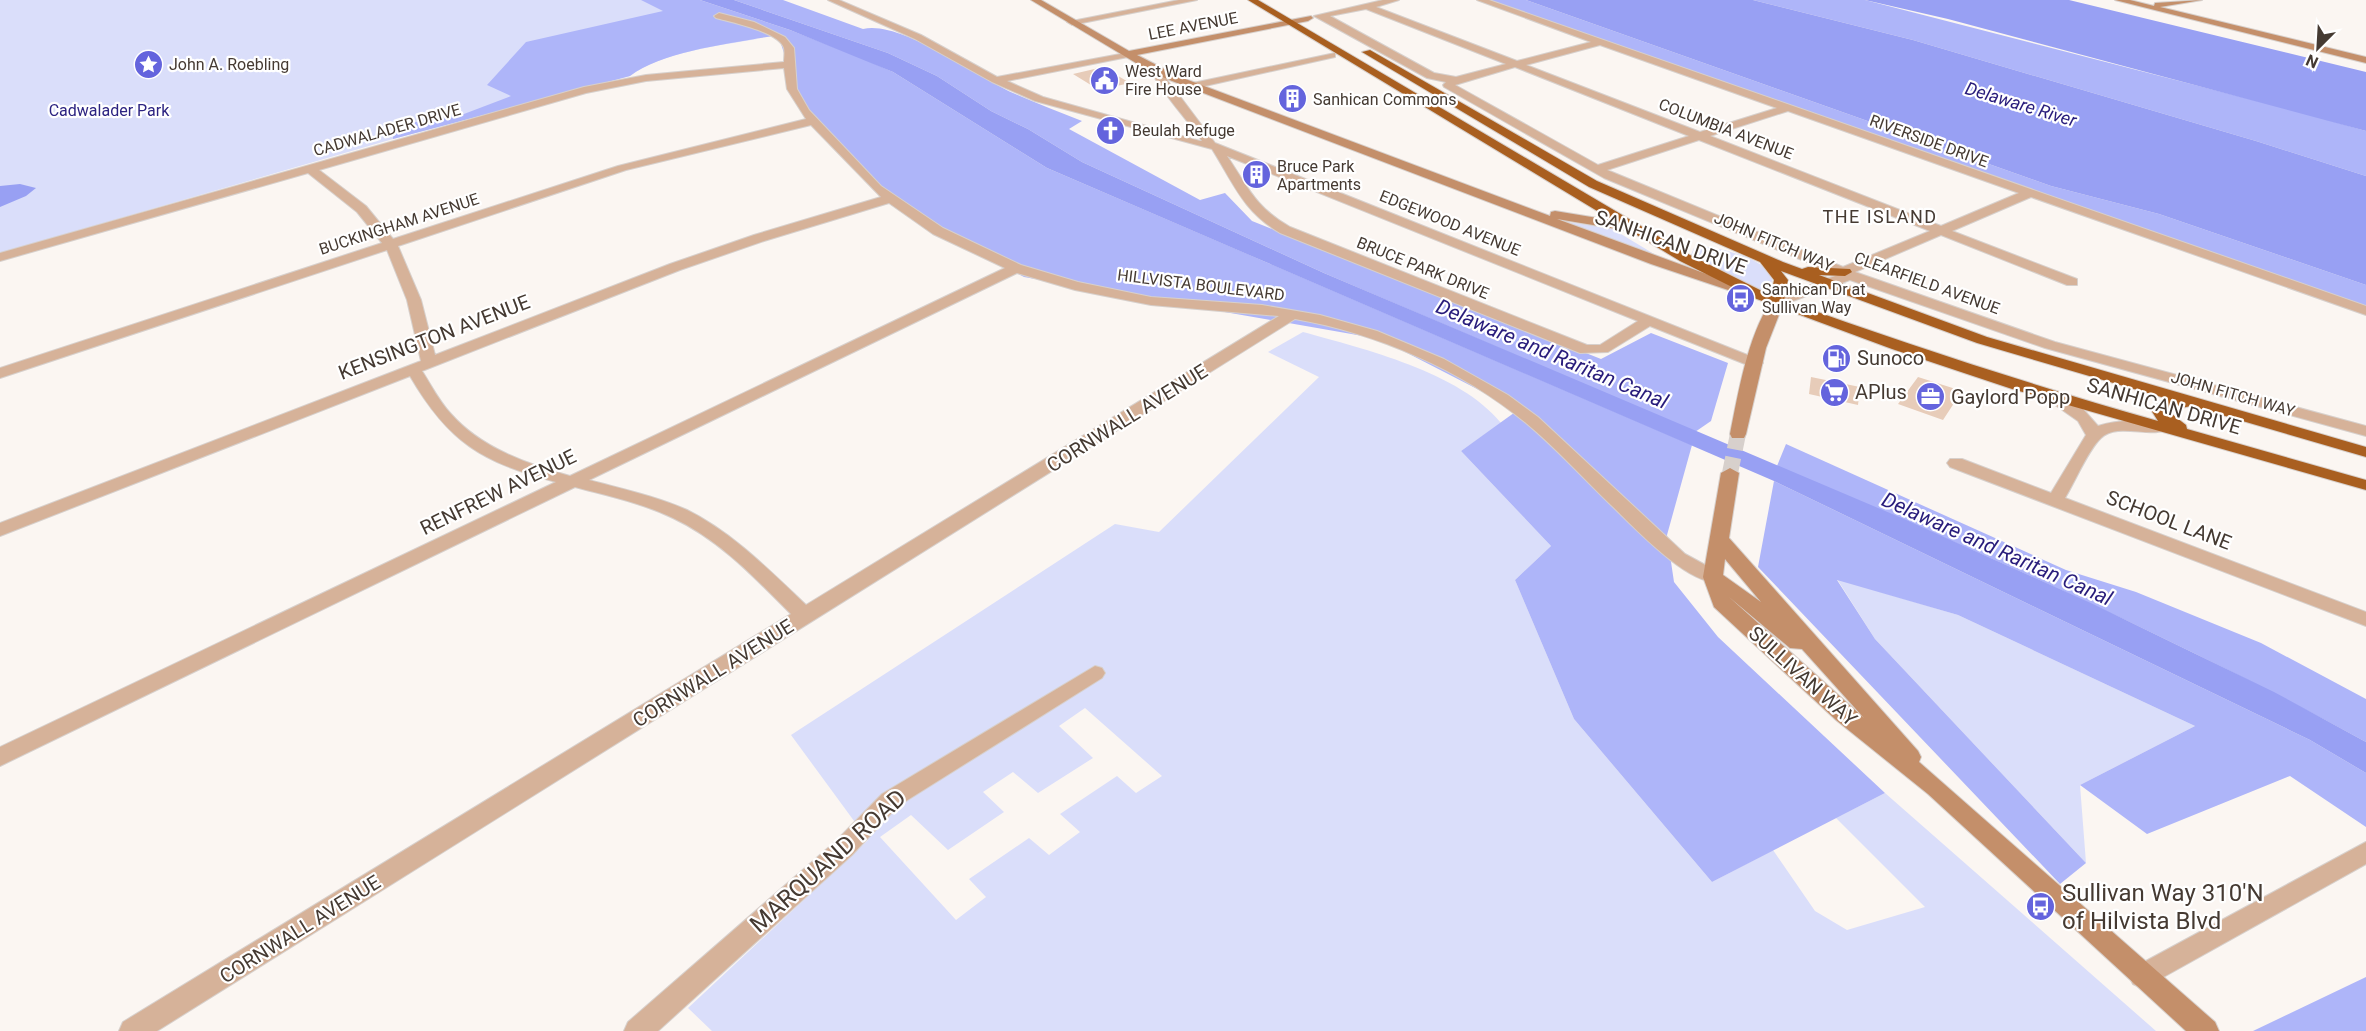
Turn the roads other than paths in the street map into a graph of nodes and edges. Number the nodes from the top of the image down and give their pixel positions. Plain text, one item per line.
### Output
1 (832, 0) edge
2 (1035, 0) edge
3 (1193, 0) edge
4 (1251, 0) edge
5 (1395, 0) edge
6 (1481, 0) edge
7 (2119, 0) edge
8 (2198, 0) edge
9 (1367, 6) junction
10 (2146, 7) junction
11 (719, 16) dead end
12 (1322, 16) junction
13 (1293, 17) junction
14 (1308, 18) junction
15 (1072, 22) junction
16 (1600, 42) junction
17 (1128, 54) junction
18 (1332, 56) dead end
19 (2366, 60) edge
20 (1515, 64) junction
21 (789, 65) junction
22 (1155, 70) junction
23 (996, 80) junction
24 (1456, 80) junction
25 (1193, 86) junction
26 (1173, 94) junction
27 (1787, 108) junction
28 (813, 121) junction
29 (1196, 123) junction
30 (1147, 130) junction
31 (1700, 136) junction
32 (1213, 146) junction
33 (310, 169) junction
34 (1597, 169) junction
35 (2028, 194) junction
36 (889, 200) junction
37 (1512, 207) junction
38 (1635, 228) junction
39 (1942, 230) junction
40 (1695, 242) junction
41 (391, 244) junction
42 (1741, 250) junction
43 (0, 257) edge
44 (1685, 258) junction
45 (1772, 263) junction
46 (1016, 268) junction
47 (1845, 272) junction
48 (2072, 282) dead end
49 (1825, 284) junction
50 (1759, 295) junction
51 (1777, 302) junction
52 (2366, 311) edge
53 (1293, 314) junction
54 (1648, 321) junction
55 (1755, 363) junction
56 (421, 365) junction
57 (0, 373) edge
58 (2054, 397) junction
59 (2204, 406) junction
60 (2160, 427) junction
61 (2366, 431) edge
62 (1738, 434) tunnel mouth
63 (2094, 435) junction
64 (2196, 437) junction
65 (2366, 452) edge
66 (1956, 463) dead end
67 (1730, 473) tunnel mouth
68 (571, 482) junction
69 (2366, 485) edge
70 (2055, 501) junction
71 (0, 530) edge
72 (1720, 540) junction
73 (1713, 577) junction
74 (805, 616) junction
75 (2366, 619) edge
76 (1095, 673) dead end
77 (1838, 675) junction
78 (0, 757) edge
79 (1936, 788) junction
80 (2366, 852) edge
81 (2142, 976) junction
82 (133, 1031) edge
83 (638, 1031) edge
84 (2205, 1031) edge

1 - 23 street, EDGEWOOD AVENUE
2 - 15 main road, SANHICAN DRIVE
3 - 15 street
4 - 13 highway
5 - 9 street, LEE AVENUE
6 - 16 street, RIVERSIDE DRIVE
7 - 10 main road
8 - 10 main road
9 - 12 street, LEE AVENUE
9 - 20 street, COLUMBIA AVENUE
10 - 19 main road
11 - 21 street, HILLVISTA BOULEVARD
12 - 14 street, LEE AVENUE
12 - 24 street
13 - 14 main road, LEE AVENUE
13 - 17 main road, LEE AVENUE
13 - 38 highway
14 - 42 highway, JOHN FITCH WAY
15 - 17 main road, SANHICAN DRIVE
16 - 20 street
16 - 27 street, RIVERSIDE DRIVE
17 - 22 main road, SANHICAN DRIVE
17 - 23 street, LEE AVENUE
18 - 25 street
20 - 24 street
20 - 31 street, COLUMBIA AVENUE
21 - 28 street, HILLVISTA BOULEVARD
21 - 33 street, CADWALADER DRIVE
22 - 25 main road, SANHICAN DRIVE
22 - 26 street, BRUCE PARK DRIVE
23 - 30 street, EDGEWOOD AVENUE
24 - 34 street, CLEARFIELD AVENUE
25 - 26 street
25 - 37 main road, SANHICAN DRIVE
26 - 29 street, BRUCE PARK DRIVE
27 - 31 street
27 - 35 street, RIVERSIDE DRIVE
28 - 36 street, HILLVISTA BOULEVARD
28 - 41 street, BUCKINGHAM AVENUE
29 - 30 street
29 - 32 street, BRUCE PARK DRIVE
30 - 32 street, EDGEWOOD AVENUE
31 - 34 street
31 - 39 street, COLUMBIA AVENUE
32 - 54 street, EDGEWOOD AVENUE
32 - 54 street, BRUCE PARK DRIVE
33 - 41 street
33 - 43 street, CADWALADER DRIVE
34 - 47 street, CLEARFIELD AVENUE
35 - 39 street
35 - 52 street, RIVERSIDE DRIVE
36 - 46 street, HILLVISTA BOULEVARD
36 - 56 street, KENSINGTON AVENUE
37 - 38 main road, SANHICAN DRIVE
37 - 50 main road, SANHICAN DRIVE
38 - 40 highway
38 - 44 highway
39 - 47 street
39 - 48 street, COLUMBIA AVENUE
40 - 42 highway
40 - 44 highway
41 - 56 street
41 - 57 street, BUCKINGHAM AVENUE
42 - 45 highway, JOHN FITCH WAY
44 - 50 highway
45 - 47 highway
45 - 49 highway, JOHN FITCH WAY
45 - 51 highway
46 - 53 street, HILLVISTA BOULEVARD
46 - 68 street, RENFREW AVENUE
47 - 49 street
47 - 61 street, CLEARFIELD AVENUE
49 - 51 street
49 - 59 highway, JOHN FITCH WAY
50 - 51 highway, SANHICAN DRIVE
51 - 55 main road
51 - 58 highway, SANHICAN DRIVE
53 - 73 street, HILLVISTA BOULEVARD
53 - 74 street, CORNWALL AVENUE
54 - 55 street, EDGEWOOD AVENUE
55 - 62 main road
56 - 68 street
56 - 71 street, KENSINGTON AVENUE
58 - 60 highway, SANHICAN DRIVE
58 - 63 street
59 - 64 highway
59 - 65 highway, JOHN FITCH WAY
60 - 63 street
60 - 64 highway, SANHICAN DRIVE
63 - 70 street
64 - 69 highway, SANHICAN DRIVE
66 - 70 street, SCHOOL LANE
67 - 72 main road
68 - 74 street
68 - 78 street, RENFREW AVENUE
70 - 75 street, SCHOOL LANE
72 - 73 main road
72 - 77 main road, SULLIVAN WAY
73 - 77 main road
73 - 79 main road, SULLIVAN WAY
74 - 82 street, CORNWALL AVENUE
76 - 83 street, MARQUAND ROAD
77 - 79 main road, SULLIVAN WAY
79 - 81 main road, SULLIVAN WAY
80 - 81 street
81 - 84 main road, SULLIVAN WAY

